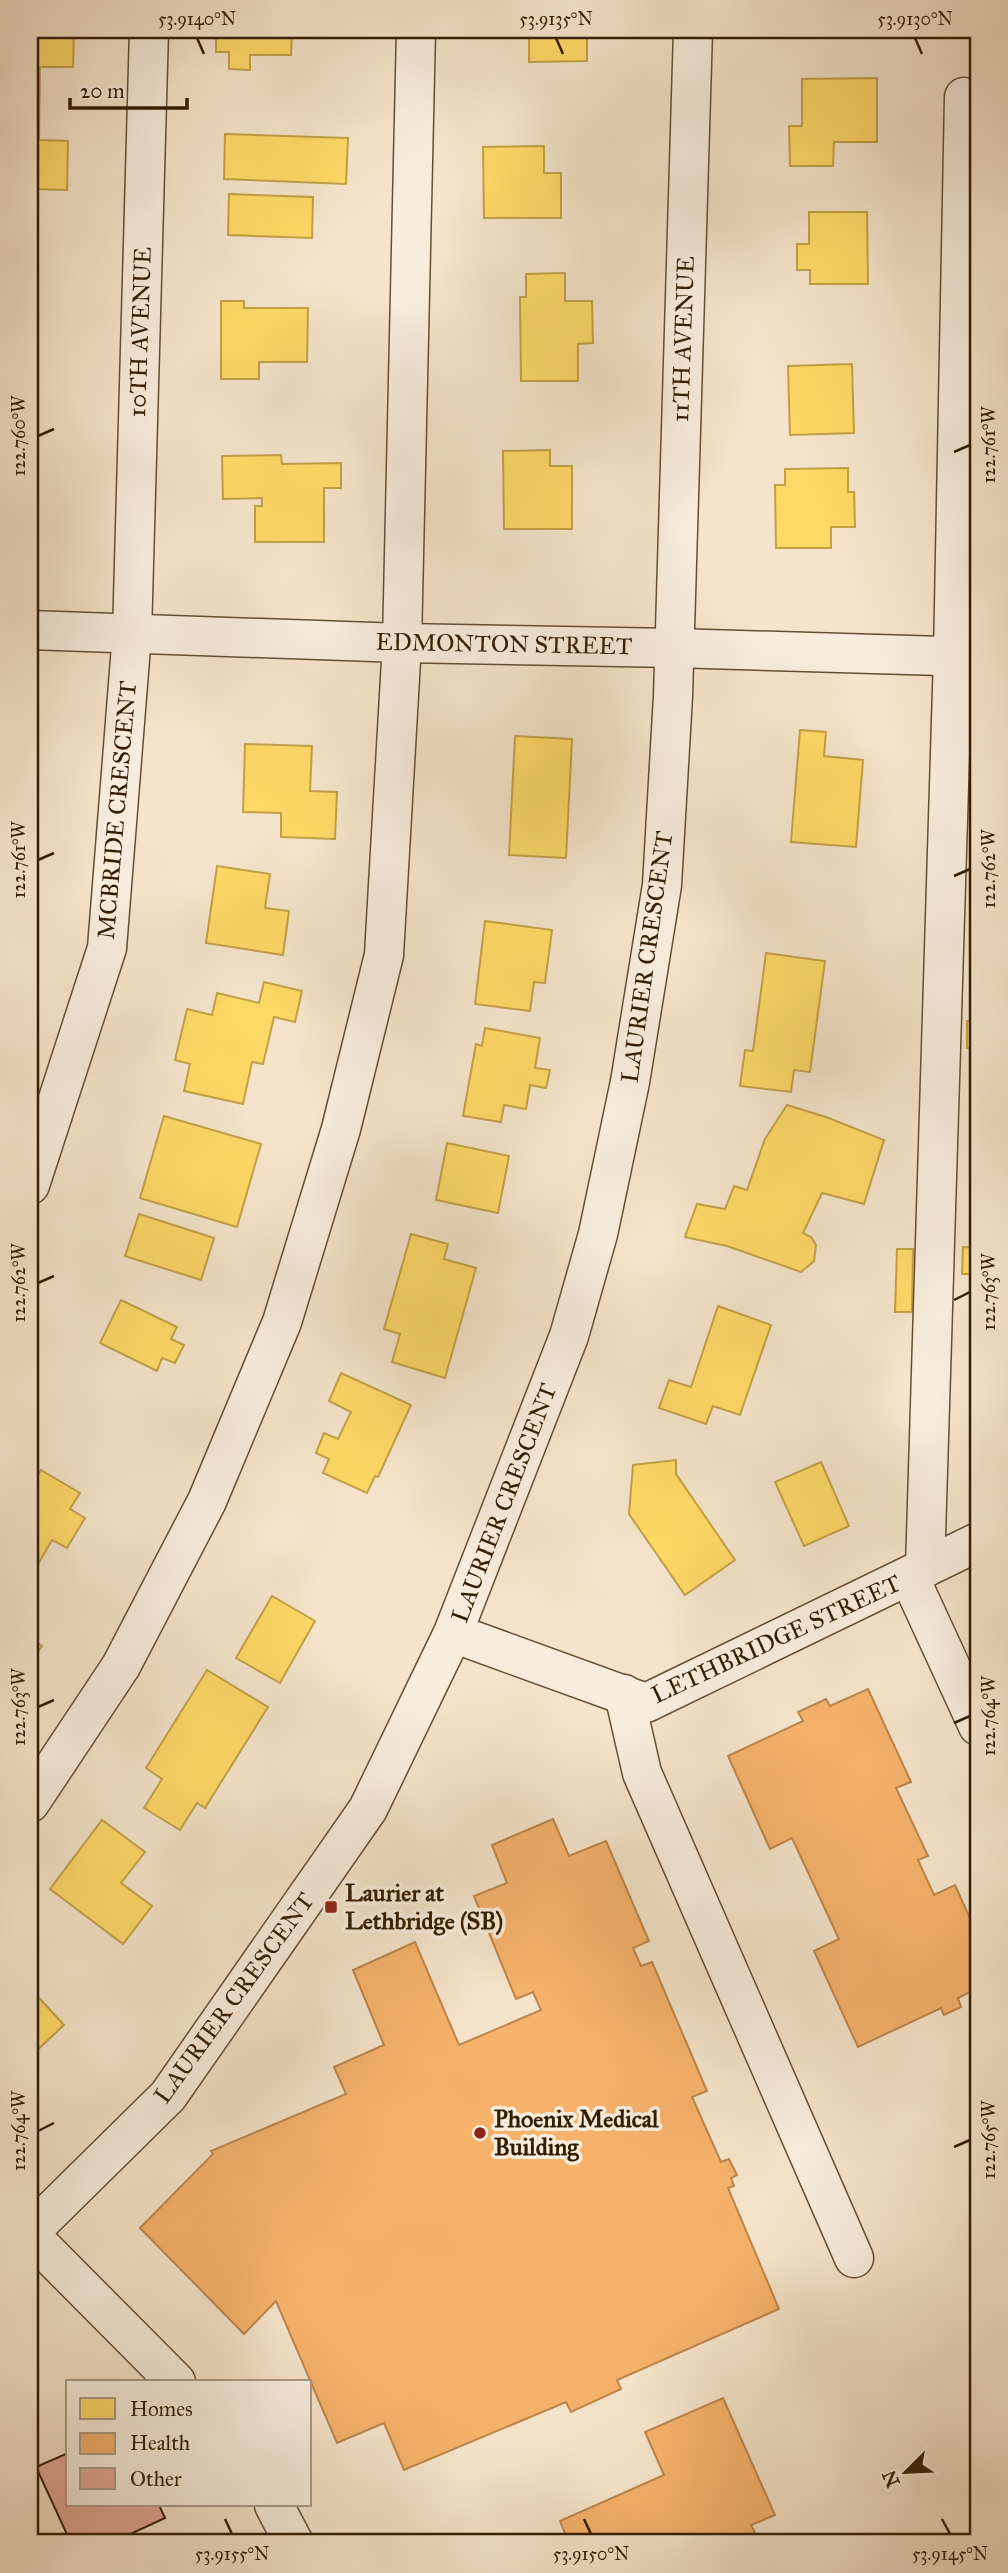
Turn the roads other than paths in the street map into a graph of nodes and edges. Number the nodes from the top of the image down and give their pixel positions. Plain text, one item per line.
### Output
1 (149, 30) edge
2 (416, 30) edge
3 (693, 30) edge
4 (964, 97) dead end
5 (30, 630) edge
6 (132, 634) junction
7 (402, 643) junction
8 (674, 648) junction
9 (965, 657) edge
10 (30, 1185) edge
11 (978, 1542) edge
12 (917, 1572) junction
13 (453, 1633) junction
14 (624, 1694) junction
15 (978, 1726) edge
16 (30, 1803) edge
17 (30, 2233) edge
18 (854, 2258) dead end
19 (174, 2380) edge
20 (275, 2506) edge
21 (294, 2543) edge

1 - 6 street, 10TH AVENUE
2 - 7 street
3 - 8 street, 11TH AVENUE
4 - 9 street
5 - 6 street, EDMONTON STREET
6 - 7 street, EDMONTON STREET
6 - 10 street, MCBRIDE CRESCENT
7 - 8 street, EDMONTON STREET
7 - 16 street
8 - 9 street, EDMONTON STREET
8 - 13 street, LAURIER CRESCENT
9 - 12 street
11 - 12 street, LETHBRIDGE STREET
12 - 14 street, LETHBRIDGE STREET
12 - 15 street
13 - 14 street, LETHBRIDGE STREET
13 - 17 street, LAURIER CRESCENT
14 - 18 street
17 - 19 street
20 - 21 street

